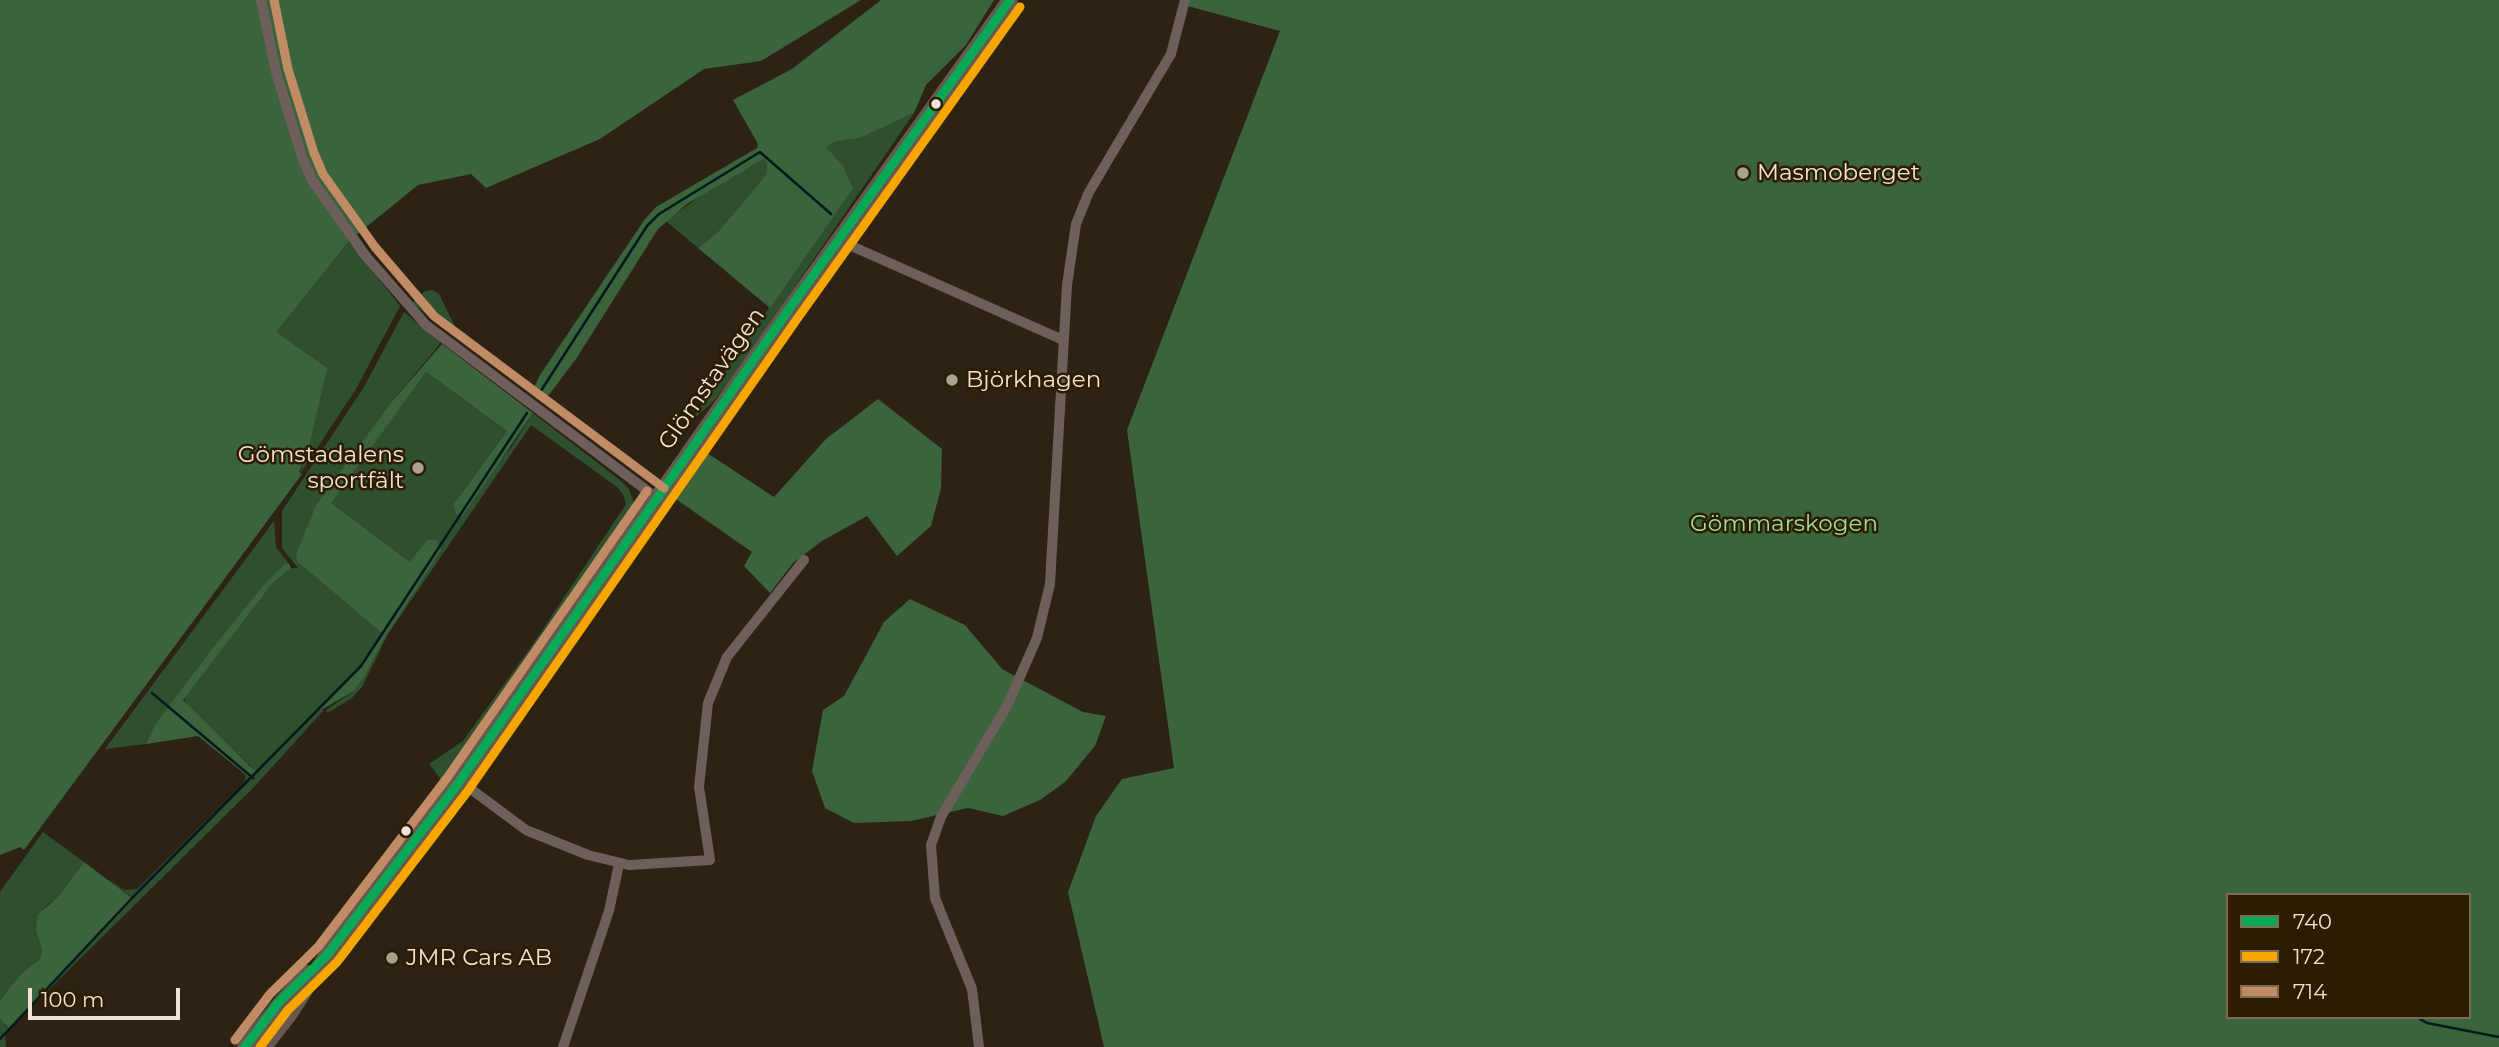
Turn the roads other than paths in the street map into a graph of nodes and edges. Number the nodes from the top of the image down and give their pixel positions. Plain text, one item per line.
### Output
1 (261, 0) edge
2 (1010, 0) edge
3 (1185, 0) edge
4 (838, 240) junction
5 (1063, 340) junction
6 (657, 498) junction
7 (804, 560) dead end
8 (460, 781) junction
9 (619, 864) junction
10 (327, 954) junction
11 (244, 1047) edge
12 (264, 1047) edge
13 (563, 1047) edge
14 (979, 1047) edge

1 - 6 street
2 - 4 main road, Glömstavägen
3 - 5 street
4 - 5 street
4 - 6 main road, Glömstavägen
5 - 14 street
6 - 8 main road, Glömstavägen
7 - 9 street
8 - 9 street
8 - 10 main road, Glömstavägen
9 - 13 street
10 - 11 main road, Glömstavägen
10 - 12 main road, Glömstavägen

